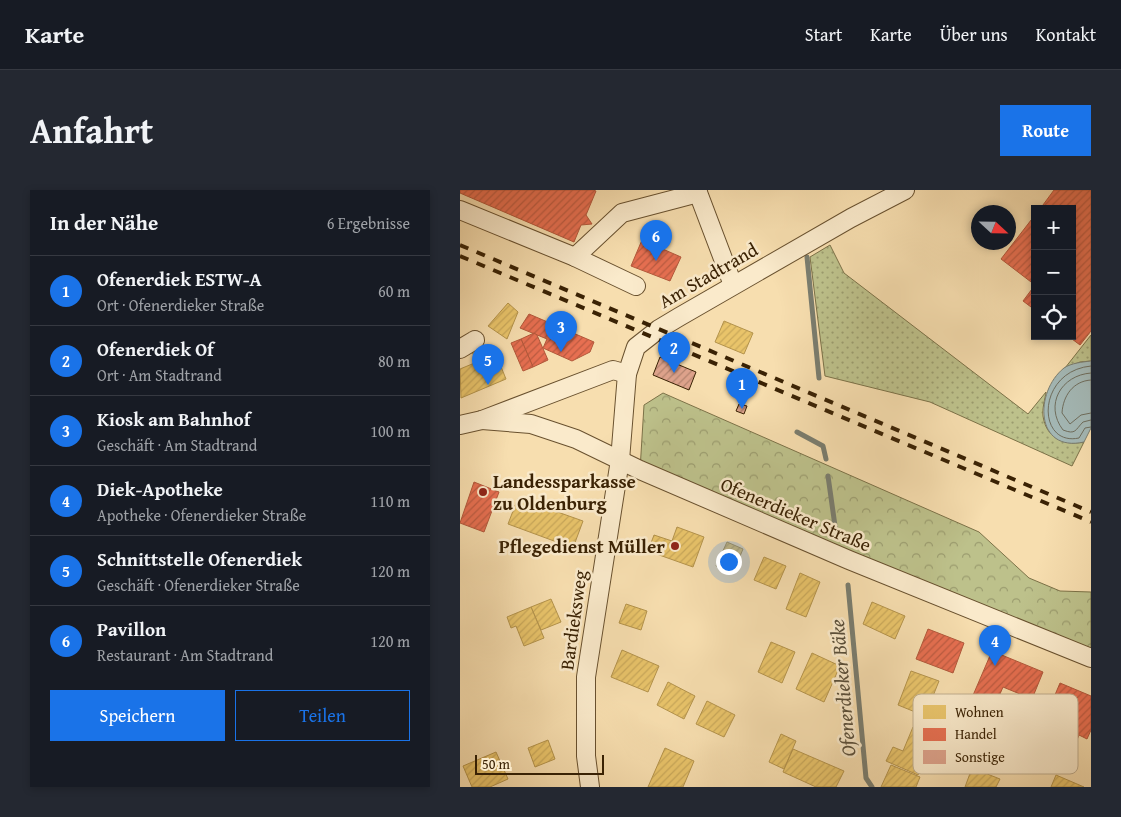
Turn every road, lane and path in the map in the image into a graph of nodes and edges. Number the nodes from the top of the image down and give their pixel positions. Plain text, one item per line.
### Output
1 (905, 190) edge
2 (697, 192) edge
3 (460, 210) edge
4 (575, 257) junction
5 (733, 285) junction
6 (636, 286) dead end
7 (620, 372) junction
8 (482, 420) junction
9 (460, 425) edge
10 (620, 460) junction
11 (1091, 658) edge
12 (590, 787) edge

1 - 5 street, Am Stadtrand
2 - 4 street
2 - 5 street
3 - 4 street
4 - 6 street
5 - 7 street, Am Stadtrand
7 - 8 street
7 - 10 street, Am Stadtrand
8 - 9 street
8 - 10 street, Ofenerdieker Straße
10 - 11 street, Ofenerdieker Straße
10 - 12 street, Bardieksweg

